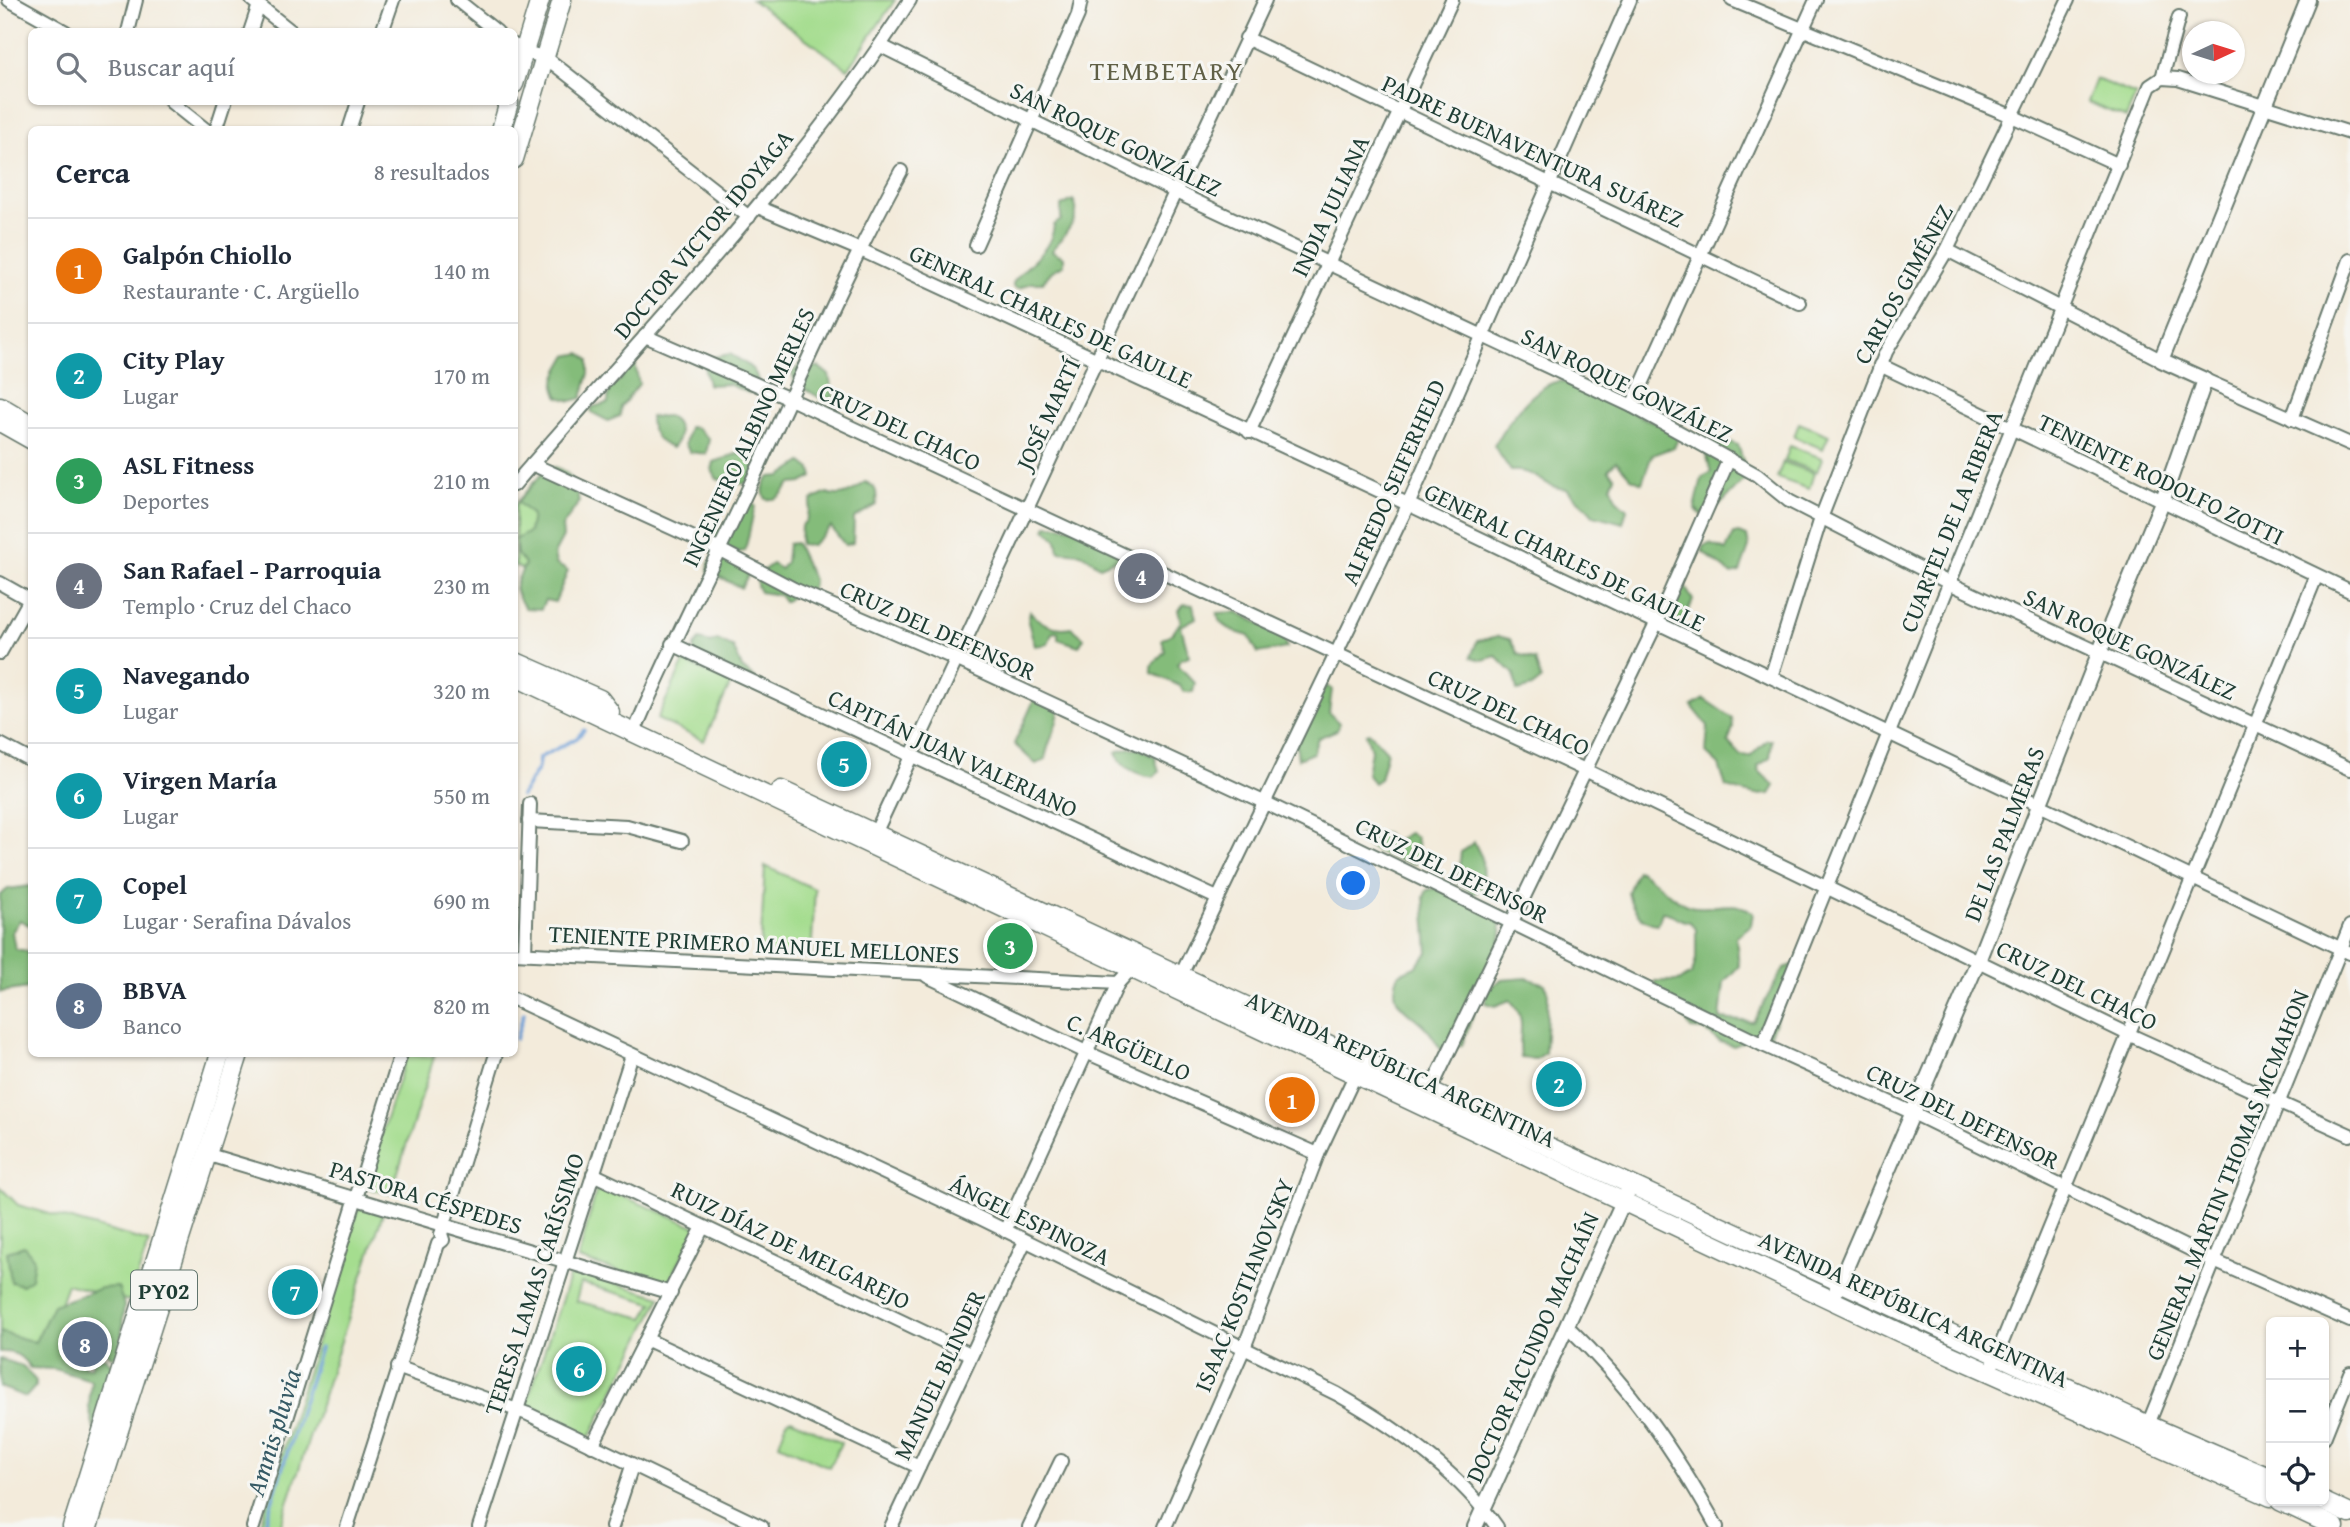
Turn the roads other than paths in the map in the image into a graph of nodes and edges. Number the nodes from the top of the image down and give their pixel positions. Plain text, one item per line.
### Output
1 (9, 0) edge
2 (136, 0) edge
3 (393, 0) edge
4 (457, 0) edge
5 (540, 0) edge
6 (562, 0) edge
7 (910, 0) edge
8 (1081, 0) edge
9 (1265, 0) edge
10 (1452, 0) edge
11 (1630, 0) edge
12 (1732, 0) edge
13 (1816, 0) edge
14 (2068, 0) edge
15 (2308, 0) edge
16 (255, 3) edge
17 (2179, 17) dead end
18 (59, 28) edge
19 (129, 28) edge
20 (251, 28) edge
21 (287, 28) edge
22 (383, 28) edge
23 (492, 28) edge
24 (1803, 30) junction
25 (1246, 38) junction
26 (881, 46) junction
27 (519, 49) edge
28 (545, 58) junction
29 (2162, 78) junction
30 (175, 105) edge
31 (224, 105) edge
32 (357, 105) edge
33 (508, 105) edge
34 (2266, 108) junction
35 (1399, 110) junction
36 (2014, 117) junction
37 (1029, 122) junction
38 (201, 126) edge
39 (217, 126) edge
40 (350, 126) edge
41 (502, 126) edge
42 (2350, 133) edge
43 (518, 146) edge
44 (2119, 165) junction
45 (901, 172) dead end
46 (1550, 182) junction
47 (1176, 192) junction
48 (754, 212) junction
49 (976, 245) dead end
50 (858, 249) junction
51 (1947, 250) junction
52 (1702, 255) junction
53 (2350, 260) edge
54 (1327, 263) junction
55 (1800, 303) dead end
56 (2060, 310) junction
57 (645, 336) junction
58 (1480, 336) junction
59 (2161, 360) junction
60 (1096, 361) junction
61 (1880, 365) junction
62 (2205, 380) junction
63 (790, 399) junction
64 (0, 406) edge
65 (1632, 406) junction
66 (2292, 419) junction
67 (0, 422) edge
68 (28, 423) edge
69 (2011, 429) junction
70 (1249, 432) junction
71 (28, 438) edge
72 (2350, 444) edge
73 (1729, 459) junction
74 (532, 464) junction
75 (518, 480) edge
76 (2162, 502) junction
77 (1408, 505) junction
78 (1027, 510) junction
79 (1821, 518) junction
80 (720, 550) junction
81 (2316, 577) junction
82 (1947, 582) junction
83 (0, 583) edge
84 (2350, 591) edge
85 (28, 597) edge
86 (28, 604) edge
87 (1656, 624) junction
88 (672, 644) junction
89 (2100, 651) junction
90 (0, 653) edge
91 (1338, 655) junction
92 (958, 660) junction
93 (518, 663) edge
94 (518, 669) edge
95 (1771, 677) junction
96 (518, 678) edge
97 (518, 687) edge
98 (603, 713) junction
99 (638, 723) junction
100 (2254, 727) junction
101 (1887, 734) junction
102 (0, 744) edge
103 (913, 758) junction
104 (28, 759) edge
105 (2350, 769) edge
106 (1585, 770) junction
107 (1262, 802) junction
108 (530, 804) dead end
109 (2040, 806) junction
110 (530, 821) junction
111 (872, 840) junction
112 (682, 841) dead end
113 (2193, 878) junction
114 (1826, 887) junction
115 (1217, 898) junction
116 (1513, 923) junction
117 (2350, 926) edge
118 (2346, 951) edge
119 (520, 953) edge
120 (1978, 961) junction
121 (1131, 968) junction
122 (924, 974) junction
123 (1181, 975) junction
124 (1118, 983) junction
125 (518, 1001) edge
126 (2129, 1034) junction
127 (1763, 1045) junction
128 (1088, 1053) junction
129 (632, 1055) junction
130 (219, 1057) edge
131 (238, 1057) edge
132 (400, 1057) edge
133 (495, 1057) edge
134 (1359, 1067) junction
135 (1430, 1091) junction
136 (2279, 1101) junction
137 (204, 1105) junction
138 (1911, 1112) junction
139 (2350, 1135) edge
140 (1318, 1154) junction
141 (209, 1155) junction
142 (593, 1174) junction
143 (2065, 1189) junction
144 (1628, 1194) junction
145 (355, 1198) junction
146 (703, 1227) junction
147 (1005, 1231) junction
148 (441, 1234) junction
149 (1025, 1241) junction
150 (2214, 1261) junction
151 (565, 1263) junction
152 (1837, 1291) junction
153 (671, 1293) junction
154 (2350, 1321) edge
155 (1567, 1326) junction
156 (648, 1340) junction
157 (1244, 1348) junction
158 (970, 1354) junction
159 (1997, 1354) junction
160 (397, 1367) junction
161 (1990, 1372) junction
162 (2350, 1373) edge
163 (516, 1409) junction
164 (2329, 1426) edge
165 (2145, 1432) junction
166 (592, 1446) junction
167 (1061, 1461) dead end
168 (632, 1465) junction
169 (919, 1467) junction
170 (2266, 1476) edge
171 (2266, 1494) edge
172 (2329, 1504) edge
173 (2296, 1506) edge
174 (1483, 1511) junction
175 (2350, 1514) edge
176 (741, 1522) edge
177 (1168, 1526) edge
178 (72, 1527) edge
179 (88, 1527) edge
180 (253, 1527) edge
181 (347, 1527) edge
182 (478, 1527) edge
183 (612, 1527) edge
184 (762, 1527) edge
185 (891, 1527) edge
186 (1029, 1527) edge
187 (1475, 1527) edge
188 (1497, 1527) edge
189 (1717, 1527) edge
190 (2334, 1527) edge

1 - 18 street
2 - 19 street
3 - 22 street
4 - 23 street
5 - 27 highway
6 - 28 highway
7 - 26 street, DOCTOR VICTOR IDOYAGA
8 - 37 street
9 - 25 street, JOSÉ MARTÍ
10 - 35 street, INDIA JULIANA
11 - 46 street, ALFREDO SEIFERHELD
12 - 24 street
13 - 24 street
14 - 36 street, CARLOS GIMÉNEZ
15 - 34 main road
16 - 20 street
16 - 21 street
17 - 29 street, CUARTEL DE LA RIBERA
24 - 36 street
24 - 52 street
25 - 35 street, PADRE BUENAVENTURA SUÁREZ
25 - 47 street, JOSÉ MARTÍ
26 - 37 street, SAN ROQUE GONZÁLEZ
26 - 48 street, DOCTOR VICTOR IDOYAGA
27 - 28 street
28 - 43 highway
28 - 48 street, GENERAL CHARLES DE GAULLE
29 - 34 street
29 - 44 street, CUARTEL DE LA RIBERA
30 - 38 street
31 - 39 street
32 - 40 street
33 - 41 highway
34 - 42 street
34 - 59 main road
35 - 46 street, PADRE BUENAVENTURA SUÁREZ
35 - 54 street, INDIA JULIANA
36 - 44 street
36 - 51 street, CARLOS GIMÉNEZ
37 - 47 street, SAN ROQUE GONZÁLEZ
37 - 49 street
44 - 56 street, CUARTEL DE LA RIBERA
45 - 50 street, INGENIERO ALBINO MERLES
46 - 52 street, PADRE BUENAVENTURA SUÁREZ
46 - 58 street, ALFREDO SEIFERHELD
47 - 54 street, SAN ROQUE GONZÁLEZ
47 - 60 street, JOSÉ MARTÍ
48 - 50 street, GENERAL CHARLES DE GAULLE
48 - 57 street, DOCTOR VICTOR IDOYAGA
50 - 60 street, GENERAL CHARLES DE GAULLE
50 - 63 street, INGENIERO ALBINO MERLES
51 - 56 street
51 - 61 street, CARLOS GIMÉNEZ
52 - 55 street, PADRE BUENAVENTURA SUÁREZ
52 - 65 street
53 - 66 street
54 - 58 street, SAN ROQUE GONZÁLEZ
54 - 70 street, INDIA JULIANA
56 - 59 street
56 - 69 street, CUARTEL DE LA RIBERA
57 - 63 street, CRUZ DEL CHACO
57 - 74 street, DOCTOR VICTOR IDOYAGA
58 - 65 street, SAN ROQUE GONZÁLEZ
58 - 77 street, ALFREDO SEIFERHELD
59 - 62 main road
60 - 70 street, GENERAL CHARLES DE GAULLE
60 - 78 street, JOSÉ MARTÍ
61 - 69 street, TENIENTE RODOLFO ZOTTI
61 - 79 street, CARLOS GIMÉNEZ
62 - 66 street
62 - 76 main road, DE LAS PALMERAS
63 - 78 street, CRUZ DEL CHACO
63 - 80 street, INGENIERO ALBINO MERLES
64 - 68 highway
65 - 73 street, SAN ROQUE GONZÁLEZ
66 - 72 street
67 - 71 highway
69 - 76 street, TENIENTE RODOLFO ZOTTI
69 - 82 street, CUARTEL DE LA RIBERA
70 - 77 street, GENERAL CHARLES DE GAULLE
73 - 79 street, SAN ROQUE GONZÁLEZ
73 - 87 street
74 - 75 street, DOCTOR VICTOR IDOYAGA
74 - 80 street, CRUZ DEL DEFENSOR
76 - 81 street, TENIENTE RODOLFO ZOTTI
76 - 89 main road, DE LAS PALMERAS
77 - 87 street, GENERAL CHARLES DE GAULLE
77 - 91 street, ALFREDO SEIFERHELD
78 - 91 street, CRUZ DEL CHACO
78 - 92 street, JOSÉ MARTÍ
79 - 82 street, SAN ROQUE GONZÁLEZ
79 - 95 street, CARLOS GIMÉNEZ
80 - 88 street, INGENIERO ALBINO MERLES
80 - 92 street, CRUZ DEL DEFENSOR
81 - 84 street, TENIENTE RODOLFO ZOTTI
81 - 100 street
82 - 89 street, SAN ROQUE GONZÁLEZ
82 - 101 street, CUARTEL DE LA RIBERA
83 - 85 street
86 - 90 street
87 - 95 street, GENERAL CHARLES DE GAULLE
87 - 106 street
88 - 99 street, INGENIERO ALBINO MERLES
88 - 103 street, CAPITÁN JUAN VALERIANO
89 - 100 street, SAN ROQUE GONZÁLEZ
89 - 109 main road, DE LAS PALMERAS
91 - 106 street, CRUZ DEL CHACO
91 - 107 street, ALFREDO SEIFERHELD
92 - 103 street, JOSÉ MARTÍ
92 - 107 street, CRUZ DEL DEFENSOR
93 - 98 highway
94 - 98 highway, AVENIDA REPÚBLICA ARGENTINA
95 - 101 street, GENERAL CHARLES DE GAULLE
96 - 98 highway, AVENIDA REPÚBLICA ARGENTINA
97 - 98 highway
98 - 99 highway, AVENIDA REPÚBLICA ARGENTINA
98 - 111 highway, AVENIDA REPÚBLICA ARGENTINA
99 - 111 highway, AVENIDA REPÚBLICA ARGENTINA
100 - 105 street, SAN ROQUE GONZÁLEZ
100 - 113 street
101 - 109 street, GENERAL CHARLES DE GAULLE
101 - 114 street, CUARTEL DE LA RIBERA
102 - 104 street
103 - 111 street, JOSÉ MARTÍ
103 - 115 street, CAPITÁN JUAN VALERIANO
106 - 114 street, CRUZ DEL CHACO
106 - 116 street
107 - 115 street, ALFREDO SEIFERHELD
107 - 116 street, CRUZ DEL DEFENSOR
108 - 110 street
109 - 113 street, GENERAL CHARLES DE GAULLE
109 - 120 main road, DE LAS PALMERAS
110 - 112 street
110 - 119 street
111 - 121 highway, AVENIDA REPÚBLICA ARGENTINA
111 - 123 highway, AVENIDA REPÚBLICA ARGENTINA
113 - 118 street, GENERAL CHARLES DE GAULLE
113 - 126 street
114 - 120 street, CRUZ DEL CHACO
114 - 127 street, CUARTEL DE LA RIBERA
115 - 123 street, ALFREDO SEIFERHELD
116 - 127 street, CRUZ DEL DEFENSOR
116 - 135 street
117 - 118 street, GENERAL MARTIN THOMAS MCMAHON
118 - 136 street, GENERAL MARTIN THOMAS MCMAHON
119 - 122 street, TENIENTE PRIMERO MANUEL MELLONES
120 - 126 street, CRUZ DEL CHACO
120 - 138 main road, DE LAS PALMERAS
121 - 123 highway
121 - 124 street
121 - 134 highway, AVENIDA REPÚBLICA ARGENTINA
122 - 124 street, TENIENTE PRIMERO MANUEL MELLONES
122 - 128 street, C. ARGÜELLO
123 - 134 highway, AVENIDA REPÚBLICA ARGENTINA
124 - 128 street
125 - 129 street, ÁNGEL ESPINOZA
126 - 136 street, CRUZ DEL CHACO
126 - 143 street
127 - 138 street, CRUZ DEL DEFENSOR
128 - 140 street, C. ARGÜELLO
128 - 147 street
129 - 142 street, TERESA LAMAS CARÍSSIMO
129 - 147 street, ÁNGEL ESPINOZA
130 - 137 highway, PY02
131 - 141 highway, PY02
132 - 145 street
133 - 148 street
134 - 135 highway, AVENIDA REPÚBLICA ARGENTINA
134 - 140 street, ISAAC KOSTIANOVSKY
134 - 144 highway, AVENIDA REPÚBLICA ARGENTINA
135 - 144 highway, AVENIDA REPÚBLICA ARGENTINA
136 - 139 street, CRUZ DEL CHACO
136 - 150 street, GENERAL MARTIN THOMAS MCMAHON
137 - 141 highway
137 - 178 highway, PY02
138 - 143 street, CRUZ DEL DEFENSOR
138 - 152 main road, DE LAS PALMERAS
140 - 157 street, ISAAC KOSTIANOVSKY
141 - 145 street, PASTORA CÉSPEDES
141 - 179 highway, PY02
142 - 146 street, RUIZ DÍAZ DE MELGAREJO
142 - 151 street, TERESA LAMAS CARÍSSIMO
143 - 150 street, CRUZ DEL DEFENSOR
143 - 159 street
144 - 152 highway, AVENIDA REPÚBLICA ARGENTINA
144 - 152 highway, AVENIDA REPÚBLICA ARGENTINA
144 - 155 main road, DOCTOR FACUNDO MACHAÍN
145 - 148 street, PASTORA CÉSPEDES
145 - 180 street
146 - 153 street
146 - 158 street, RUIZ DÍAZ DE MELGAREJO
147 - 149 street, ÁNGEL ESPINOZA
148 - 151 street, PASTORA CÉSPEDES
148 - 160 street
149 - 157 street, ÁNGEL ESPINOZA
149 - 158 street, MANUEL BLINDER
150 - 154 street, CRUZ DEL DEFENSOR
150 - 165 street, GENERAL MARTIN THOMAS MCMAHON
151 - 153 street, PASTORA CÉSPEDES
151 - 163 street, TERESA LAMAS CARÍSSIMO
152 - 159 highway, AVENIDA REPÚBLICA ARGENTINA
152 - 161 highway, AVENIDA REPÚBLICA ARGENTINA
153 - 156 street
155 - 174 main road, DOCTOR FACUNDO MACHAÍN
155 - 189 street
156 - 166 street
156 - 169 street
157 - 174 street, ÁNGEL ESPINOZA
157 - 177 street, ISAAC KOSTIANOVSKY
158 - 169 street, MANUEL BLINDER
159 - 161 street
159 - 165 highway, AVENIDA REPÚBLICA ARGENTINA
160 - 163 street
160 - 181 street
161 - 165 highway, AVENIDA REPÚBLICA ARGENTINA
162 - 164 street
163 - 166 street
163 - 182 street, TERESA LAMAS CARÍSSIMO
165 - 170 highway, AVENIDA REPÚBLICA ARGENTINA
165 - 171 highway, AVENIDA REPÚBLICA ARGENTINA
166 - 168 street
167 - 186 street
168 - 176 street
168 - 183 street
169 - 185 street, MANUEL BLINDER
172 - 175 highway
173 - 190 highway
174 - 187 main road, DOCTOR FACUNDO MACHAÍN
174 - 188 street, ÁNGEL ESPINOZA
176 - 184 street

